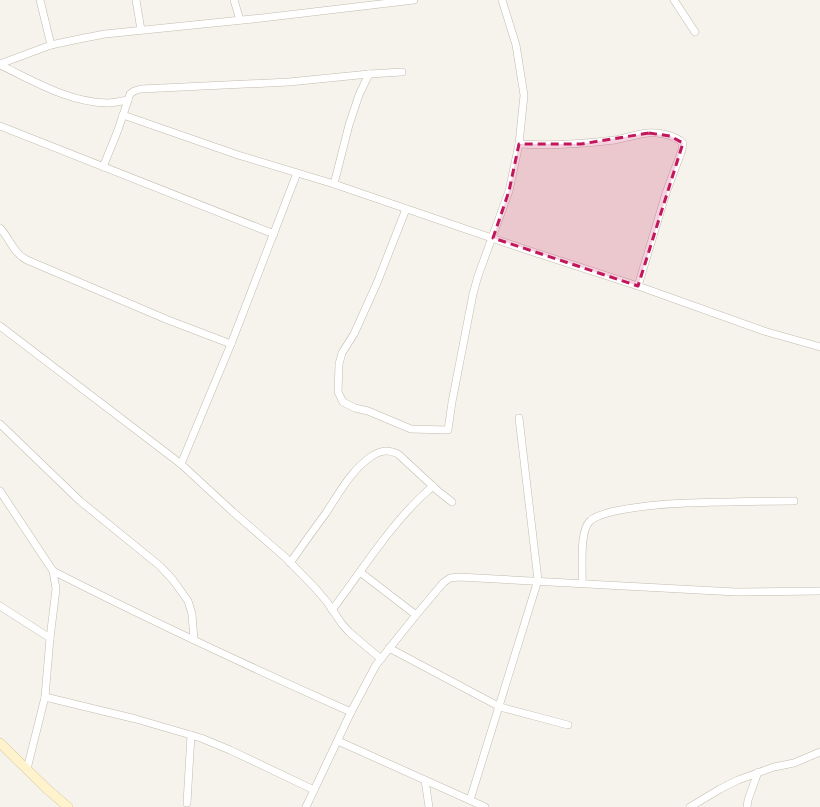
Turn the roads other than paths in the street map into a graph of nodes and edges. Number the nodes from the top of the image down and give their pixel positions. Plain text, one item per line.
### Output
1 (40, 0) edge
2 (136, 0) edge
3 (234, 0) edge
4 (414, 0) edge
5 (502, 0) edge
6 (674, 0) edge
7 (240, 20) junction
8 (141, 30) junction
9 (695, 32) dead end
10 (51, 45) junction
11 (0, 65) edge
12 (402, 72) dead end
13 (369, 74) junction
14 (128, 100) junction
15 (123, 115) junction
16 (0, 126) edge
17 (519, 144) junction
18 (103, 167) junction
19 (297, 173) junction
20 (334, 184) junction
21 (406, 209) junction
22 (0, 228) edge
23 (274, 234) junction
24 (492, 238) junction
25 (638, 286) junction
26 (0, 326) edge
27 (231, 344) junction
28 (820, 346) edge
29 (520, 418) dead end
30 (0, 424) edge
31 (181, 464) junction
32 (433, 486) junction
33 (0, 491) edge
34 (794, 500) dead end
35 (452, 502) dead end
36 (290, 563) junction
37 (53, 571) junction
38 (360, 572) junction
39 (538, 580) junction
40 (582, 583) junction
41 (820, 591) edge
42 (0, 606) edge
43 (332, 610) junction
44 (416, 615) junction
45 (50, 638) junction
46 (194, 640) junction
47 (389, 648) junction
48 (381, 659) junction
49 (45, 697) junction
50 (500, 707) junction
51 (351, 712) junction
52 (568, 725) dead end
53 (191, 735) junction
54 (338, 741) junction
55 (0, 743) edge
56 (820, 752) edge
57 (26, 769) junction
58 (758, 772) junction
59 (425, 780) junction
60 (314, 790) junction
61 (470, 800) junction
62 (187, 802) dead end
63 (308, 806) edge
64 (68, 807) edge
65 (429, 807) edge
66 (485, 807) edge
67 (690, 807) edge
68 (747, 807) edge

1 - 10 street
2 - 8 street
3 - 7 street
4 - 7 street
5 - 17 street
6 - 9 street
7 - 8 street
8 - 10 street
10 - 11 street
11 - 14 street
12 - 13 street
13 - 14 street
13 - 20 street
14 - 15 street
15 - 18 street
15 - 19 street
16 - 18 street
17 - 24 street
17 - 25 street
18 - 23 street
19 - 20 street
19 - 23 street
20 - 21 street
21 - 24 street
21 - 24 street
22 - 27 street
23 - 27 street
24 - 25 street
25 - 28 street
26 - 31 street
27 - 31 street
29 - 39 street
30 - 46 street
31 - 36 street
32 - 35 street
32 - 36 street
32 - 38 street
33 - 37 street
34 - 40 street
36 - 43 street
37 - 45 street
37 - 46 street
38 - 43 street
38 - 44 street
39 - 40 street
39 - 44 street
39 - 50 street
40 - 41 street
42 - 45 street
43 - 48 street
44 - 47 street
45 - 49 street
46 - 51 street
47 - 48 street
47 - 50 street
48 - 51 street
49 - 53 street
49 - 57 street
50 - 52 street
50 - 61 street
51 - 54 street
53 - 60 street
53 - 62 street
54 - 59 street
54 - 60 street
55 - 57 street
56 - 58 street
57 - 64 street
58 - 67 street
58 - 68 street
59 - 61 street
59 - 65 street
60 - 63 street
61 - 66 street

